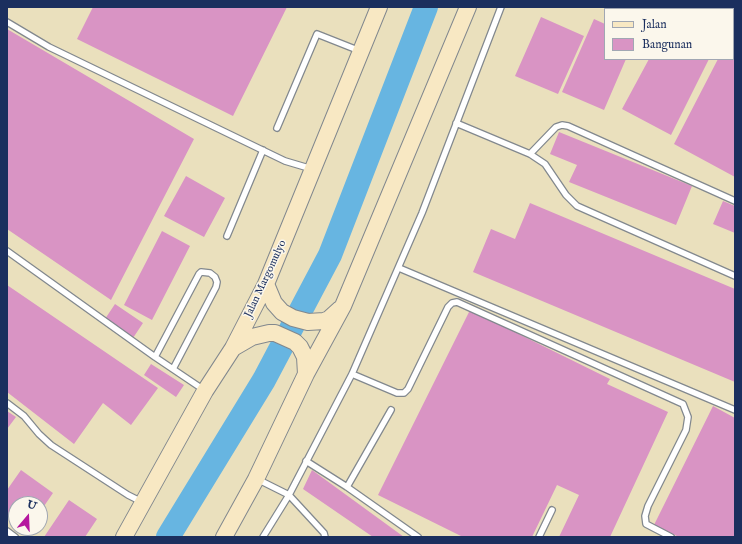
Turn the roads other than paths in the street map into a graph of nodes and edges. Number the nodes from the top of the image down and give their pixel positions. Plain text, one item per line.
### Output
1 (379, 7) edge
2 (468, 7) edge
3 (501, 7) edge
4 (7, 22) edge
5 (361, 51) junction
6 (456, 123) junction
7 (277, 128) dead end
8 (263, 150) junction
9 (530, 154) junction
10 (312, 169) junction
11 (735, 201) edge
12 (228, 236) dead end
13 (7, 251) edge
14 (399, 268) junction
15 (735, 276) edge
16 (266, 284) junction
17 (343, 306) junction
18 (233, 348) junction
19 (155, 357) junction
20 (173, 369) junction
21 (306, 374) junction
22 (352, 374) junction
23 (205, 391) junction
24 (7, 403) edge
25 (390, 410) dead end
26 (735, 410) edge
27 (306, 461) junction
28 (256, 479) junction
29 (347, 487) junction
30 (289, 495) junction
31 (144, 503) junction
32 (552, 510) dead end
33 (7, 531) edge
34 (15, 537) edge
35 (124, 537) edge
36 (224, 537) edge
37 (262, 537) edge
38 (325, 537) edge
39 (418, 537) edge
40 (539, 537) edge
41 (671, 537) edge

1 - 5 main road, Jalan Margomulyo
2 - 17 main road
3 - 6 lane
4 - 8 lane
5 - 7 lane
5 - 10 main road, Jalan Margomulyo
6 - 9 lane
6 - 14 lane
8 - 10 lane
8 - 12 lane
9 - 11 lane
9 - 15 lane
10 - 16 main road, Jalan Margomulyo
13 - 19 lane
14 - 22 lane
14 - 26 lane
16 - 17 main road
16 - 18 main road, Jalan Margomulyo
17 - 21 main road
18 - 21 main road
18 - 23 main road, Jalan Margomulyo
19 - 20 lane
19 - 20 lane
20 - 23 lane
21 - 28 main road
22 - 27 lane
22 - 41 lane
23 - 31 main road, Jalan Margomulyo
24 - 31 lane
25 - 29 lane
27 - 29 lane
27 - 30 lane
28 - 30 lane
28 - 36 main road
29 - 39 lane
30 - 37 lane
30 - 38 lane
31 - 35 main road, Jalan Margomulyo
32 - 40 lane
33 - 34 lane

